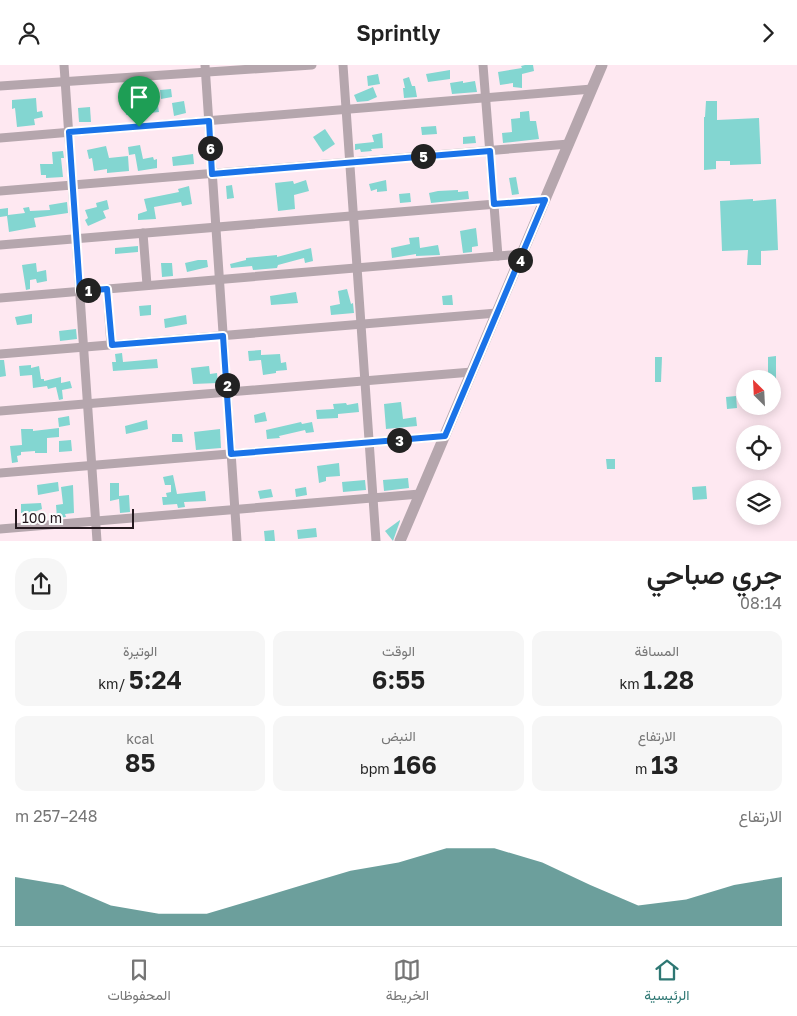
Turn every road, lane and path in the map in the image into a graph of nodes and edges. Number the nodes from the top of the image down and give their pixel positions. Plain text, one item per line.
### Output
1 (64, 65) edge
2 (312, 65) edge
3 (343, 65) edge
4 (483, 65) edge
5 (602, 65) edge
6 (205, 69) edge
7 (65, 82) junction
8 (0, 86) edge
9 (592, 89) junction
10 (486, 98) junction
11 (346, 109) junction
12 (209, 121) junction
13 (69, 132) junction
14 (0, 138) edge
15 (569, 144) junction
16 (490, 151) junction
17 (350, 162) junction
18 (212, 174) junction
19 (72, 185) junction
20 (0, 191) edge
21 (545, 200) junction
22 (494, 204) junction
23 (354, 216) junction
24 (216, 227) junction
25 (143, 233) junction
26 (76, 239) junction
27 (0, 245) edge
28 (522, 254) junction
29 (498, 256) junction
30 (357, 268) junction
31 (220, 279) junction
32 (148, 285) junction
33 (107, 289) junction
34 (80, 291) junction
35 (0, 298) edge
36 (497, 313) junction
37 (361, 324) junction
38 (223, 336) junction
39 (112, 345) junction
40 (83, 347) junction
41 (0, 354) edge
42 (472, 372) junction
43 (365, 381) junction
44 (227, 392) junction
45 (87, 404) junction
46 (0, 411) edge
47 (445, 436) junction
48 (369, 442) junction
49 (231, 454) junction
50 (92, 465) junction
51 (0, 473) edge
52 (420, 494) junction
53 (373, 498) junction
54 (235, 510) junction
55 (95, 521) junction
56 (0, 529) edge
57 (97, 541) edge
58 (237, 541) edge
59 (376, 541) edge
60 (400, 541) edge

1 - 7 street
2 - 6 street
3 - 11 street
4 - 10 street
5 - 9 street
6 - 7 street
6 - 12 street
7 - 8 street
7 - 13 street
9 - 10 street
9 - 15 street
10 - 11 street
10 - 16 street
11 - 12 street
11 - 17 street
12 - 13 street
12 - 18 street
13 - 14 street
13 - 19 street
15 - 16 street
15 - 21 street
16 - 17 street
16 - 22 street
17 - 18 street
17 - 23 street
18 - 19 street
18 - 24 street
19 - 20 street
19 - 26 street
21 - 22 street
21 - 28 street
22 - 23 street
22 - 29 street
23 - 24 street
23 - 30 street
24 - 25 street
24 - 31 street
25 - 26 street
25 - 32 street
26 - 27 street
26 - 34 street
28 - 29 street
28 - 36 street
29 - 30 street
30 - 31 street
30 - 37 street
31 - 32 street
31 - 38 street
32 - 33 street
33 - 34 street
33 - 39 street
34 - 35 street
34 - 40 street
36 - 37 street
36 - 42 street
37 - 38 street
37 - 43 street
38 - 39 street
38 - 44 street
39 - 40 street
40 - 41 street
40 - 45 street
42 - 43 street
42 - 47 street
43 - 44 street
43 - 48 street
44 - 45 street
44 - 49 street
45 - 46 street
45 - 50 street
47 - 48 street
47 - 52 street
48 - 49 street
48 - 53 street
49 - 50 street
49 - 54 street
50 - 51 street
50 - 55 street
52 - 53 street
52 - 60 street
53 - 54 street
53 - 59 street
54 - 55 street
54 - 58 street
55 - 56 street
55 - 57 street

